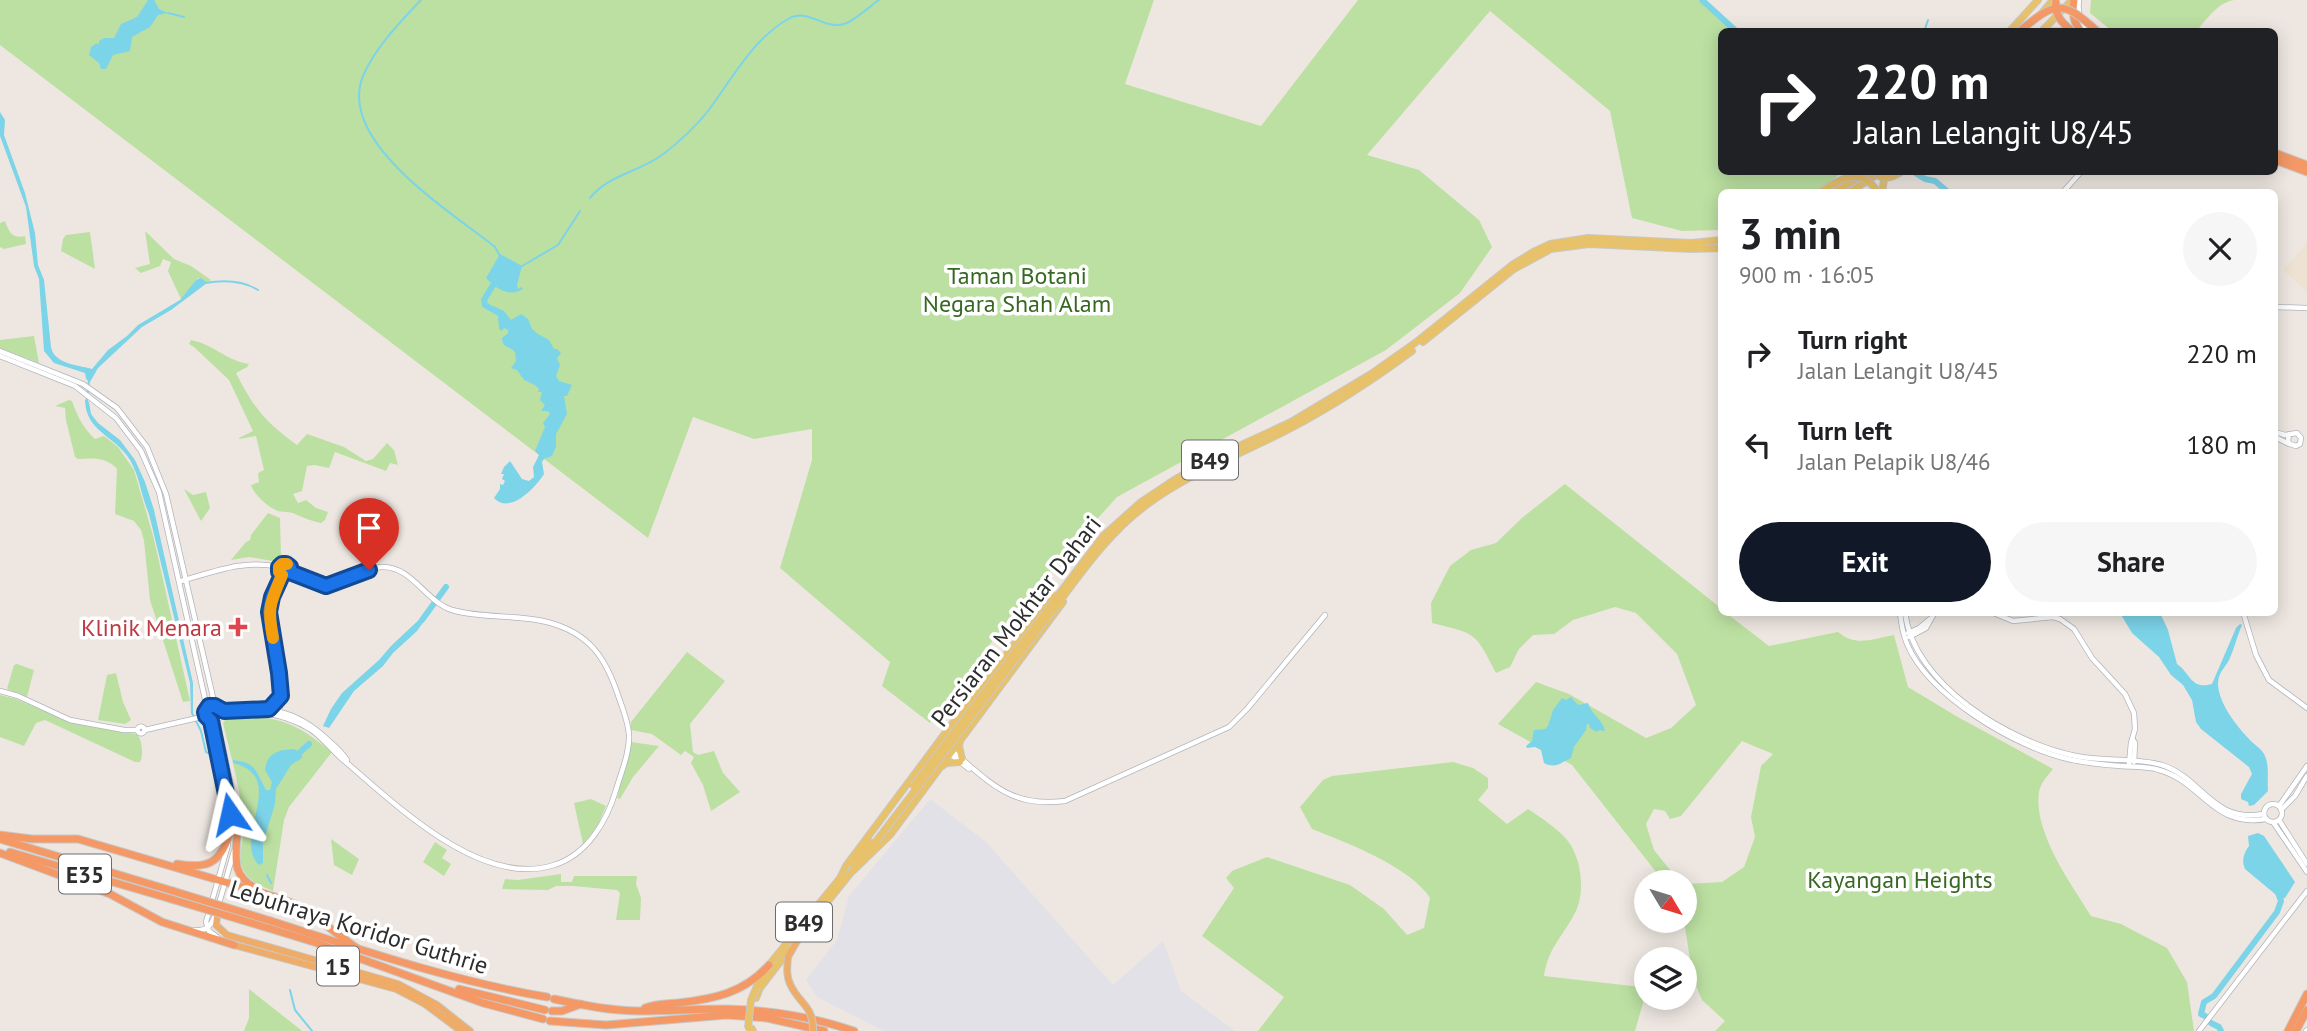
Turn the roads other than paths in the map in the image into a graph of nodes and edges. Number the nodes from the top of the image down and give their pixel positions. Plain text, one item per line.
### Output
1 (2031, 0) edge
2 (2038, 0) edge
3 (2054, 0) edge
4 (2063, 0) edge
5 (2075, 0) edge
6 (2028, 12) junction
7 (2013, 28) edge
8 (2025, 28) edge
9 (2026, 28) edge
10 (2046, 28) edge
11 (2047, 28) edge
12 (2065, 28) edge
13 (2078, 28) edge
14 (2086, 28) edge
15 (2094, 28) edge
16 (2278, 158) edge
17 (2307, 170) edge
18 (1851, 175) edge
19 (1862, 175) edge
20 (1876, 175) edge
21 (1879, 175) edge
22 (1896, 175) edge
23 (2078, 175) edge
24 (1826, 189) edge
25 (1838, 189) edge
26 (1840, 189) edge
27 (1855, 189) edge
28 (1876, 189) edge
29 (2066, 189) edge
30 (1718, 240) edge
31 (1718, 248) edge
32 (2278, 307) edge
33 (2307, 308) edge
34 (0, 353) edge
35 (81, 387) junction
36 (2290, 434) junction
37 (2278, 435) edge
38 (2278, 437) edge
39 (2290, 444) junction
40 (279, 567) junction
41 (290, 572) junction
42 (282, 575) junction
43 (1073, 578) junction
44 (184, 581) junction
45 (1325, 615) dead end
46 (1904, 616) edge
47 (1904, 616) edge
48 (1933, 616) edge
49 (2001, 616) edge
50 (2245, 616) edge
51 (1907, 624) junction
52 (1916, 632) junction
53 (1908, 637) junction
54 (0, 691) edge
55 (280, 699) junction
56 (217, 707) junction
57 (207, 708) junction
58 (2307, 708) edge
59 (274, 711) junction
60 (291, 715) junction
61 (206, 716) junction
62 (958, 716) junction
63 (216, 720) junction
64 (306, 725) junction
65 (962, 736) junction
66 (940, 742) junction
67 (950, 752) junction
68 (2132, 755) junction
69 (961, 760) junction
70 (2122, 761) junction
71 (2141, 762) junction
72 (2131, 764) junction
73 (942, 766) junction
74 (2307, 766) edge
75 (2307, 776) edge
76 (2280, 808) junction
77 (2265, 817) junction
78 (2276, 821) junction
79 (233, 834) junction
80 (0, 837) edge
81 (875, 839) junction
82 (0, 851) edge
83 (159, 863) junction
84 (2307, 864) edge
85 (854, 870) junction
86 (2307, 872) edge
87 (840, 878) junction
88 (221, 881) junction
89 (2307, 891) edge
90 (266, 894) junction
91 (172, 895) junction
92 (218, 907) junction
93 (269, 924) junction
94 (208, 928) junction
95 (184, 929) junction
96 (800, 936) junction
97 (234, 944) junction
98 (358, 949) junction
99 (769, 965) junction
100 (418, 969) junction
101 (759, 987) junction
102 (2307, 994) edge
103 (581, 1004) junction
104 (2307, 1010) edge
105 (638, 1011) junction
106 (749, 1028) edge
107 (461, 1031) edge
108 (470, 1031) edge
109 (813, 1031) edge
110 (824, 1031) edge
111 (854, 1031) edge
112 (2199, 1031) edge
113 (2288, 1031) edge
114 (2296, 1031) edge

1 - 6 street
2 - 6 main road
3 - 9 main road
3 - 12 highway, bridge
4 - 10 main road
5 - 11 main road
5 - 13 highway
5 - 14 street
6 - 7 main road
8 - 15 highway, bridge
16 - 17 highway
18 - 25 main road
19 - 26 main road
20 - 27 main road
21 - 22 main road, bridge
23 - 29 street
24 - 28 main road, bridge
30 - 43 main road, Persiaran Mokhtar Dahari / B49
31 - 43 main road, Persiaran Mokhtar Dahari / B49
32 - 33 street
34 - 35 street
35 - 44 street
35 - 44 street
36 - 37 street
36 - 39 street
36 - 39 street
38 - 39 street
40 - 41 street
40 - 42 street
40 - 44 street
41 - 42 street
41 - 64 street
42 - 55 street
43 - 62 main road
43 - 65 main road
43 - 81 main road, Persiaran Mokhtar Dahari / B49, bridge
44 - 56 street
44 - 57 street
45 - 69 street
46 - 51 street
47 - 53 street
48 - 52 street
49 - 68 street
50 - 58 street
51 - 52 street
51 - 53 street
52 - 53 street
52 - 53 street
53 - 70 street
53 - 72 street
54 - 61 street
55 - 59 street
55 - 59 street
55 - 60 street
56 - 57 street
56 - 59 street
56 - 63 street
57 - 61 street
59 - 60 street
59 - 63 street
59 - 64 street
60 - 64 street
61 - 63 street
62 - 65 main road
62 - 66 main road
63 - 79 street
65 - 67 main road
65 - 69 main road
66 - 67 street
66 - 87 main road
67 - 69 street
67 - 73 main road
68 - 70 street
68 - 71 street
68 - 72 street
69 - 73 main road
70 - 72 street
71 - 72 street
71 - 77 street
72 - 77 street
73 - 85 main road
74 - 76 street
75 - 76 street
76 - 77 street
76 - 78 street
77 - 78 street
78 - 84 street
78 - 86 street
79 - 83 highway
79 - 88 street
79 - 90 highway
80 - 83 highway
80 - 91 highway, Lebuhraya Koridor Guthrie / E35
81 - 85 main road, Persiaran Mokhtar Dahari / B49
81 - 87 main road, Persiaran Mokhtar Dahari / B49
82 - 91 highway, Lebuhraya Koridor Guthrie / E35
82 - 95 highway
83 - 88 highway
85 - 96 main road, Persiaran Mokhtar Dahari / B49
87 - 99 main road, Persiaran Mokhtar Dahari / B49
88 - 90 highway
88 - 92 street
88 - 94 street
89 - 112 street
90 - 98 highway
91 - 93 highway, Lebuhraya Koridor Guthrie / E35, bridge
92 - 94 street
92 - 108 highway, 15
93 - 98 highway, Lebuhraya Koridor Guthrie / E35
93 - 110 highway, Lebuhraya Koridor Guthrie / E35
94 - 95 street
94 - 97 street
95 - 97 highway
96 - 101 main road, Persiaran Mokhtar Dahari / B49
96 - 109 highway, B49, bridge
97 - 107 highway, 15
98 - 100 highway, Lebuhraya Koridor Guthrie / E35
99 - 101 main road, Persiaran Mokhtar Dahari / B49
99 - 105 highway
100 - 103 highway, Lebuhraya Koridor Guthrie / E35
100 - 103 highway
101 - 106 main road, Persiaran Mokhtar Dahari / B49, bridge
102 - 113 highway
103 - 105 highway, Lebuhraya Koridor Guthrie / E35
104 - 114 highway
105 - 111 highway, Lebuhraya Koridor Guthrie / E35

